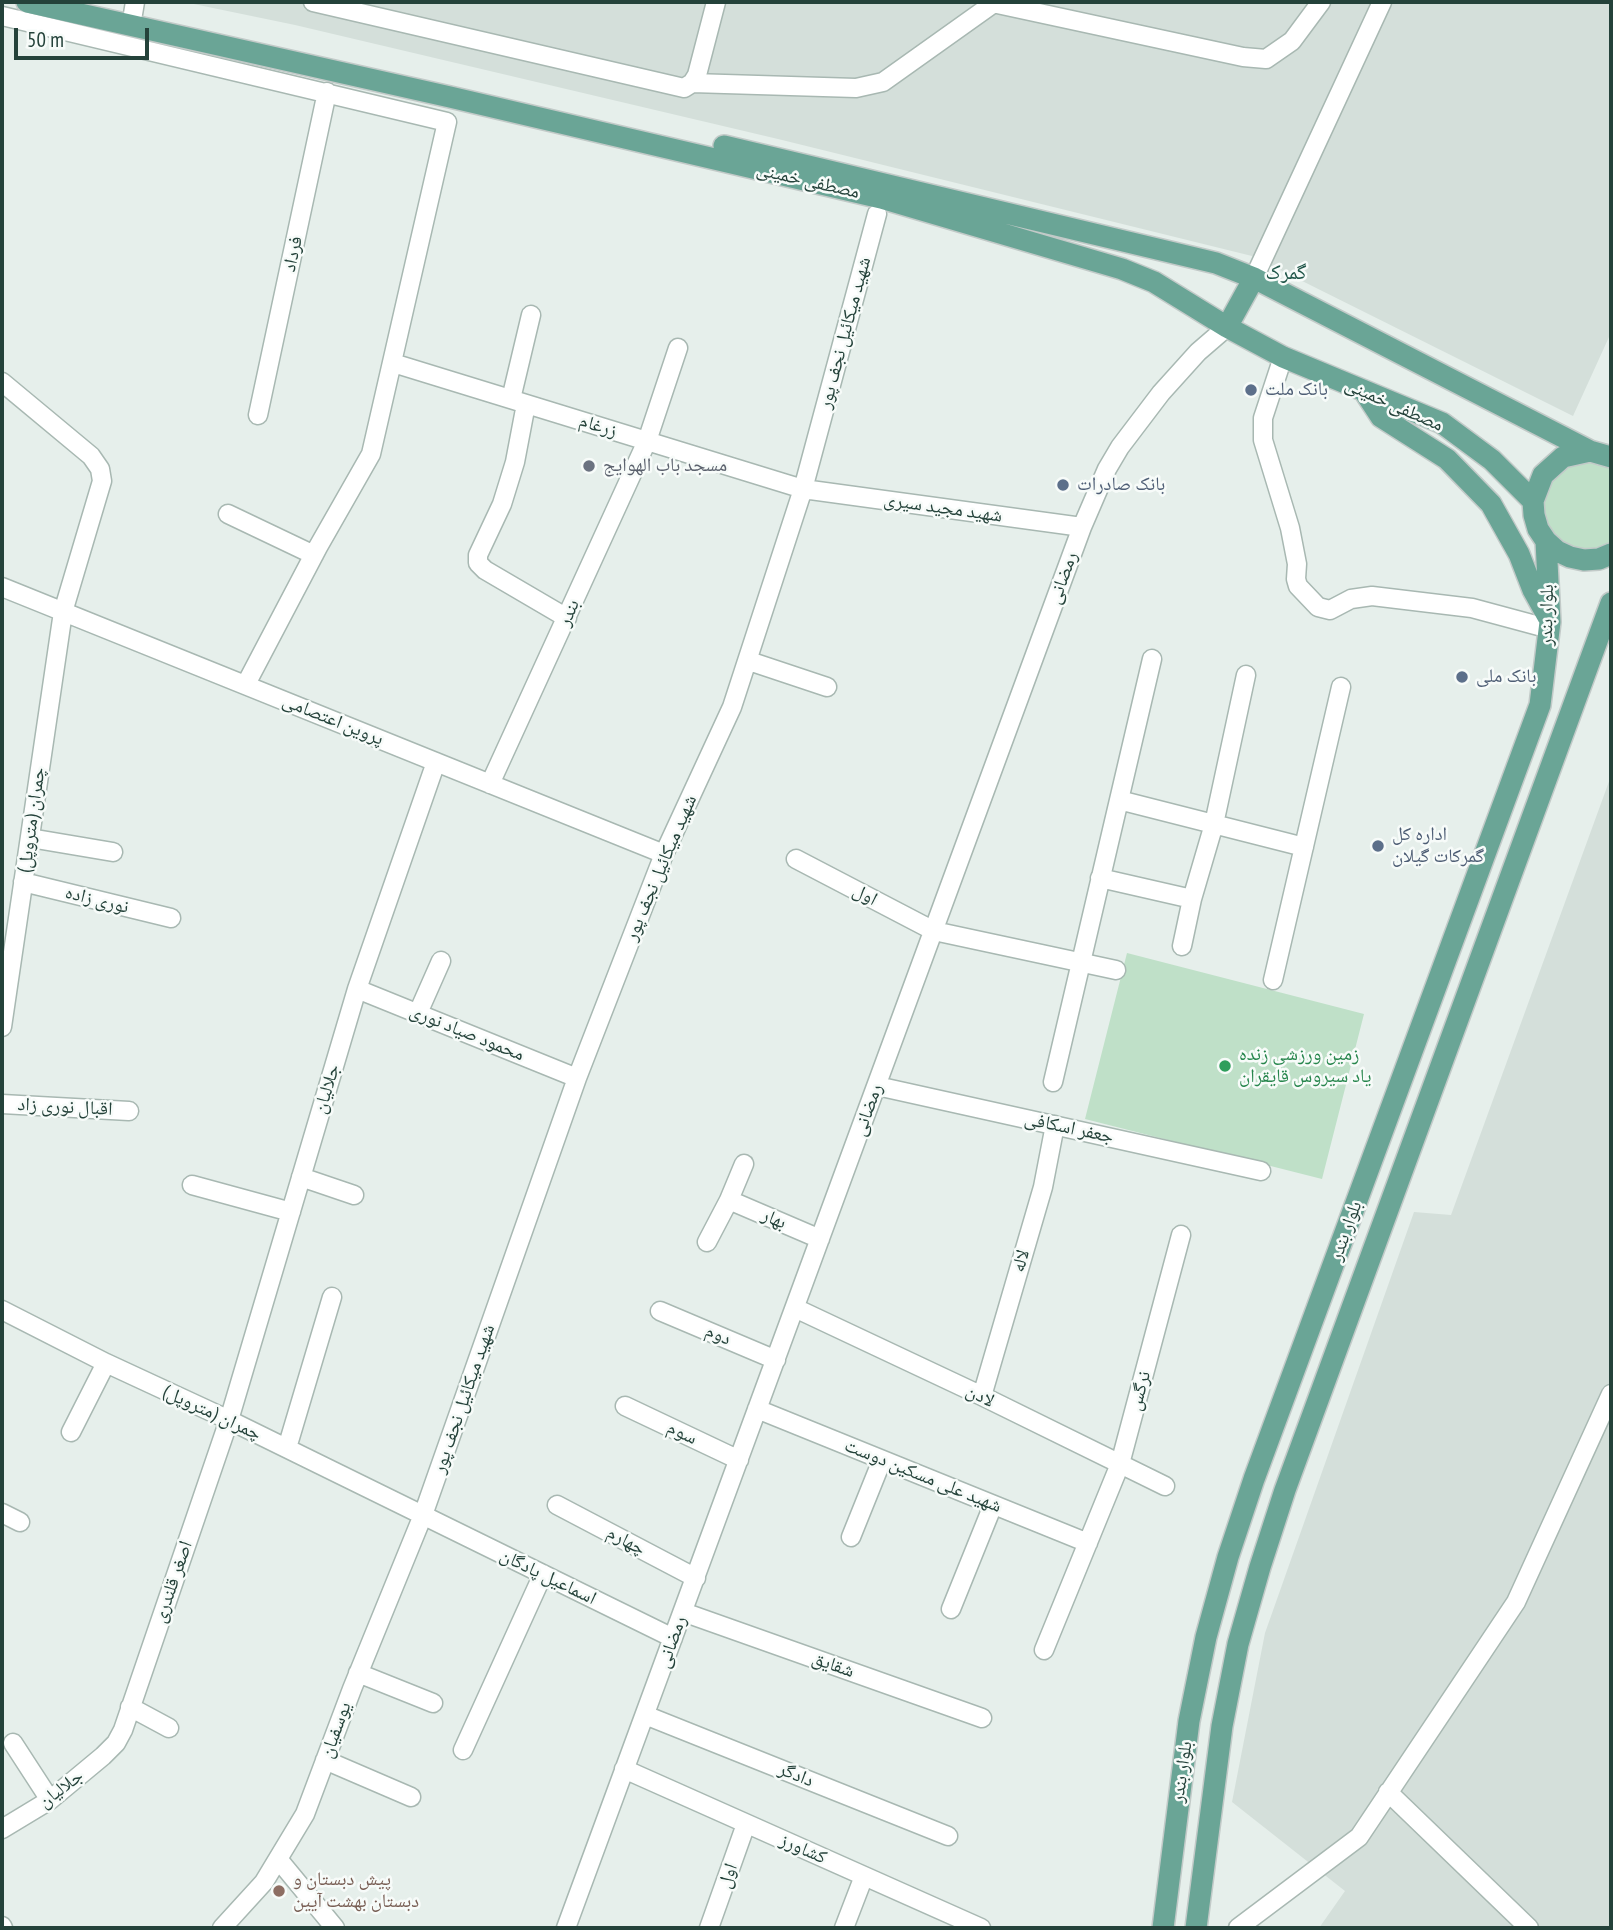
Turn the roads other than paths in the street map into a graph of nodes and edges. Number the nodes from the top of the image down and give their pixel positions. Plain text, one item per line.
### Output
1 (27, 2) edge
2 (79, 2) edge
3 (313, 2) edge
4 (716, 2) edge
5 (991, 2) edge
6 (1321, 2) edge
7 (1382, 2) edge
8 (134, 8) edge
9 (2, 16) edge
10 (692, 83) junction
11 (327, 92) junction
12 (877, 214) dead end
13 (1254, 278) junction
14 (531, 315) dead end
15 (1227, 327) junction
16 (678, 348) dead end
17 (1283, 357) junction
18 (393, 363) junction
19 (2, 382) edge
20 (1364, 391) junction
21 (519, 402) junction
22 (258, 415) dead end
23 (647, 441) junction
24 (1590, 451) junction
25 (1611, 457) edge
26 (803, 489) junction
27 (1533, 501) junction
28 (228, 514) dead end
29 (1082, 527) junction
30 (1546, 541) junction
31 (1611, 554) edge
32 (314, 555) junction
33 (2, 587) edge
34 (1611, 603) edge
35 (63, 612) junction
36 (567, 618) junction
37 (1550, 626) junction
38 (1152, 659) dead end
39 (748, 661) junction
40 (1246, 675) dead end
41 (246, 684) junction
42 (827, 687) dead end
43 (1342, 687) dead end
44 (436, 762) junction
45 (490, 784) junction
46 (1118, 800) junction
47 (1214, 824) junction
48 (30, 838) junction
49 (1304, 847) junction
50 (113, 852) dead end
51 (664, 853) junction
52 (796, 859) dead end
53 (1100, 878) junction
54 (23, 882) junction
55 (1192, 899) junction
56 (171, 918) dead end
57 (934, 931) junction
58 (1182, 946) dead end
59 (441, 961) dead end
60 (1081, 963) junction
61 (1116, 970) dead end
62 (1273, 980) dead end
63 (357, 989) junction
64 (418, 1013) junction
65 (2, 1027) edge
66 (577, 1078) junction
67 (1053, 1082) dead end
68 (877, 1086) junction
69 (2, 1104) edge
70 (129, 1111) dead end
71 (1055, 1125) junction
72 (744, 1164) dead end
73 (1371, 1164) junction
74 (1261, 1171) dead end
75 (1402, 1175) junction
76 (301, 1177) junction
77 (192, 1185) dead end
78 (354, 1195) dead end
79 (729, 1200) junction
80 (290, 1212) junction
81 (1181, 1235) dead end
82 (820, 1239) junction
83 (707, 1242) dead end
84 (332, 1297) dead end
85 (795, 1308) junction
86 (2, 1310) edge
87 (660, 1311) dead end
88 (776, 1360) junction
89 (106, 1363) junction
90 (1611, 1394) edge
91 (982, 1396) junction
92 (625, 1406) dead end
93 (757, 1409) junction
94 (229, 1420) junction
95 (71, 1432) dead end
96 (287, 1448) junction
97 (739, 1460) junction
98 (883, 1460) junction
99 (1120, 1464) junction
100 (1165, 1486) dead end
101 (557, 1505) dead end
102 (993, 1505) junction
103 (2, 1513) edge
104 (423, 1515) junction
105 (20, 1521) dead end
106 (851, 1537) dead end
107 (1088, 1544) junction
108 (543, 1574) junction
109 (695, 1577) junction
110 (951, 1609) dead end
111 (683, 1612) junction
112 (673, 1638) junction
113 (1044, 1650) dead end
114 (358, 1673) junction
115 (433, 1703) dead end
116 (130, 1707) junction
117 (645, 1715) junction
118 (982, 1718) dead end
119 (169, 1728) dead end
120 (13, 1743) dead end
121 (116, 1743) joint
122 (463, 1750) dead end
123 (325, 1760) junction
124 (624, 1769) junction
125 (1388, 1792) junction
126 (411, 1797) dead end
127 (50, 1800) junction
128 (746, 1824) junction
129 (2, 1829) edge
130 (948, 1836) dead end
131 (278, 1859) junction
132 (864, 1876) junction
133 (222, 1928) edge
134 (335, 1928) edge
135 (566, 1928) edge
136 (709, 1928) edge
137 (844, 1928) edge
138 (979, 1928) edge
139 (1163, 1928) edge
140 (1196, 1928) edge
141 (1238, 1928) edge
142 (1530, 1928) edge

1 - 15 main road, مصطفی خمینی
2 - 8 main road, مصطفی خمینی
3 - 10 street
4 - 10 street
5 - 6 street
5 - 10 street
7 - 13 street
8 - 13 main road, مصطفی خمینی
9 - 11 street
11 - 18 street
11 - 22 street, فرداد
12 - 26 street, شهید میکائیل نجف پور
13 - 15 main road
13 - 24 main road, مصطفی خمینی
14 - 21 street
15 - 17 main road, مصطفی خمینی
15 - 29 street, رمضانی
16 - 23 street, بندر
17 - 20 main road, مصطفی خمینی
17 - 37 street
18 - 21 street, زرغام
18 - 32 street
19 - 35 street, چمران (متروپل)
20 - 27 main road, مصطفی خمینی
20 - 37 main road
21 - 23 street, زرغام
21 - 36 street
23 - 26 street, زرغام
23 - 36 street, بندر
24 - 25 main road, مصطفی خمینی
24 - 27 main road
26 - 29 street, شهید مجید سیری
26 - 39 street, شهید میکائیل نجف پور
27 - 30 main road, بلوار بندر
28 - 32 street
29 - 57 street, رمضانی
30 - 31 main road
30 - 37 main road, بلوار بندر
32 - 41 street
33 - 35 street, پروین اعتصامی
34 - 75 main road, بلوار بندر
35 - 41 street, پروین اعتصامی
35 - 48 street, چمران (متروپل)
36 - 45 street, بندر
37 - 73 main road, بلوار بندر
38 - 46 street
39 - 42 street
39 - 51 street, شهید میکائیل نجف پور
40 - 47 street
41 - 44 street, پروین اعتصامی
43 - 49 street
44 - 45 street, پروین اعتصامی
44 - 63 street, جلالیان
45 - 51 street, پروین اعتصامی
46 - 47 street
46 - 53 street
47 - 49 street
47 - 55 street
48 - 50 street
48 - 54 street, چمران (متروپل)
49 - 62 street
51 - 66 street, شهید میکائیل نجف پور
52 - 57 street, اول
53 - 55 street
53 - 60 street
54 - 56 street, نوری زاده
54 - 65 street, چمران (متروپل)
55 - 58 street
57 - 60 street, اول
57 - 68 street, رمضانی
59 - 64 street
60 - 61 street, اول
60 - 67 street
63 - 64 street, محمود صیاد نوری
63 - 76 street, جلالیان
64 - 66 street, محمود صیاد نوری
66 - 104 street, شهید میکائیل نجف پور
68 - 71 street, جعفر اسکافی
68 - 82 street, رمضانی
69 - 70 street, اقبال نوری زاد
71 - 74 street, جعفر اسکافی
71 - 91 street, لاله
72 - 79 street
73 - 75 main road
73 - 139 main road, بلوار بندر
75 - 140 main road, بلوار بندر
76 - 78 street
76 - 80 street, جلالیان
77 - 80 street
79 - 82 street, بهار
79 - 83 street
80 - 94 street, جلالیان
81 - 99 street, نرگس
82 - 85 street, رمضانی
84 - 96 street
85 - 88 street, رمضانی
85 - 91 street, لادن
86 - 89 street, چمران (متروپل)
87 - 88 street, دوم
88 - 93 street, رمضانی
89 - 94 street, چمران (متروپل)
89 - 95 street
90 - 125 street
91 - 99 street, لادن
92 - 97 street, سوم
93 - 97 street, رمضانی
93 - 98 street, شهید علی مسکین دوست
94 - 96 street, چمران (متروپل)
94 - 116 street, اصغر قلندری
96 - 104 street, چمران (متروپل)
97 - 109 street, رمضانی
98 - 102 street, شهید علی مسکین دوست
98 - 106 street
99 - 100 street, لادن
99 - 107 street, نرگس
101 - 109 street, چهارم
102 - 107 street, شهید علی مسکین دوست
102 - 110 street
103 - 105 street
104 - 108 street, اسماعیل پادگان
104 - 114 street, یوسفیان
107 - 113 street, نرگس
108 - 112 street, اسماعیل پادگان
108 - 122 street
109 - 111 street, رمضانی
111 - 112 street, رمضانی
111 - 118 street, شقایق
112 - 117 street, رمضانی
114 - 115 street
114 - 123 street, یوسفیان
116 - 119 street
116 - 121 street, اصغر قلندری
117 - 124 street, رمضانی
117 - 130 street, دادگر
120 - 127 street
121 - 127 street, جلالیان
123 - 126 street
123 - 131 street, یوسفیان
124 - 128 street, کشاورز
124 - 135 street, رمضانی
125 - 141 street
125 - 142 street
127 - 129 street, جلالیان
128 - 132 street, کشاورز
128 - 136 street, اول
131 - 133 street, یوسفیان
131 - 134 street
132 - 137 street
132 - 138 street, کشاورز

